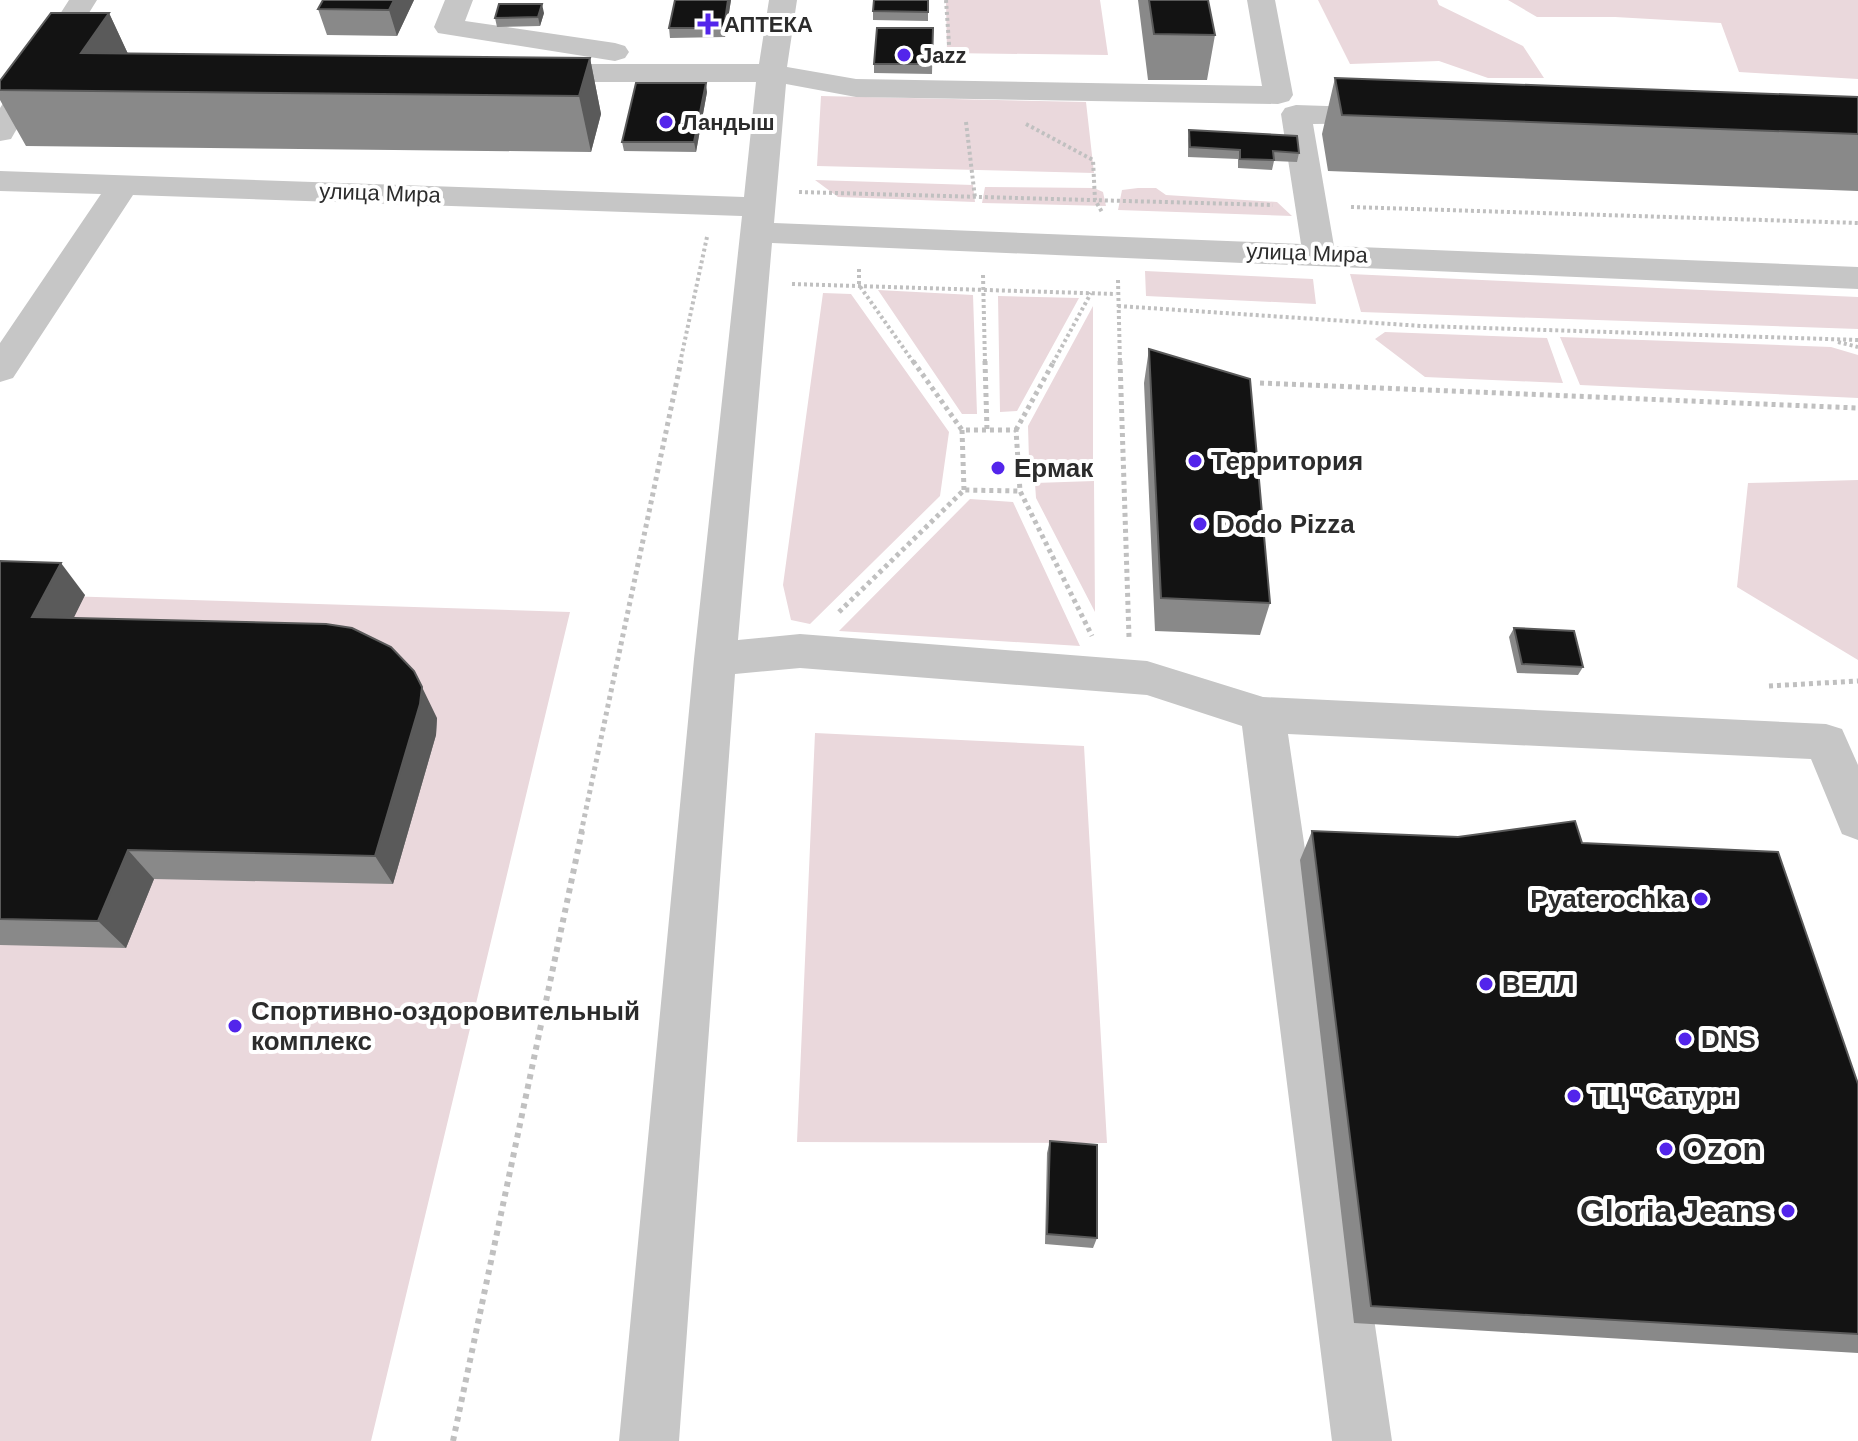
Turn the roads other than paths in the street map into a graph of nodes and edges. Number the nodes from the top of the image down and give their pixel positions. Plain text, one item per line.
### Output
1 (83, 0) edge
2 (459, 0) edge
3 (783, 0) edge
4 (1261, 0) edge
5 (45, 60) junction
6 (85, 60) edge
7 (6, 71) edge
8 (501, 73) edge
9 (772, 73) junction
10 (736, 74) junction
11 (1421, 118) edge
12 (0, 132) edge
13 (0, 181) edge
14 (124, 184) junction
15 (758, 220) junction
16 (1319, 254) junction
17 (1858, 278) edge
18 (0, 370) edge
19 (715, 659) junction
20 (1263, 715) junction
21 (1858, 820) edge
22 (649, 1441) edge
23 (1362, 1441) edge

1 - 5 street
2 - 10 street
3 - 9 street
4 - 9 street
5 - 6 street
5 - 7 street
5 - 12 street
8 - 10 street
9 - 10 street
9 - 15 street
11 - 16 street
13 - 14 street, улица Мира
14 - 15 street, улица Мира
14 - 18 street
15 - 16 street, улица Мира
15 - 19 street
16 - 17 street, улица Мира
19 - 20 street
19 - 22 street
20 - 21 street
20 - 23 street

